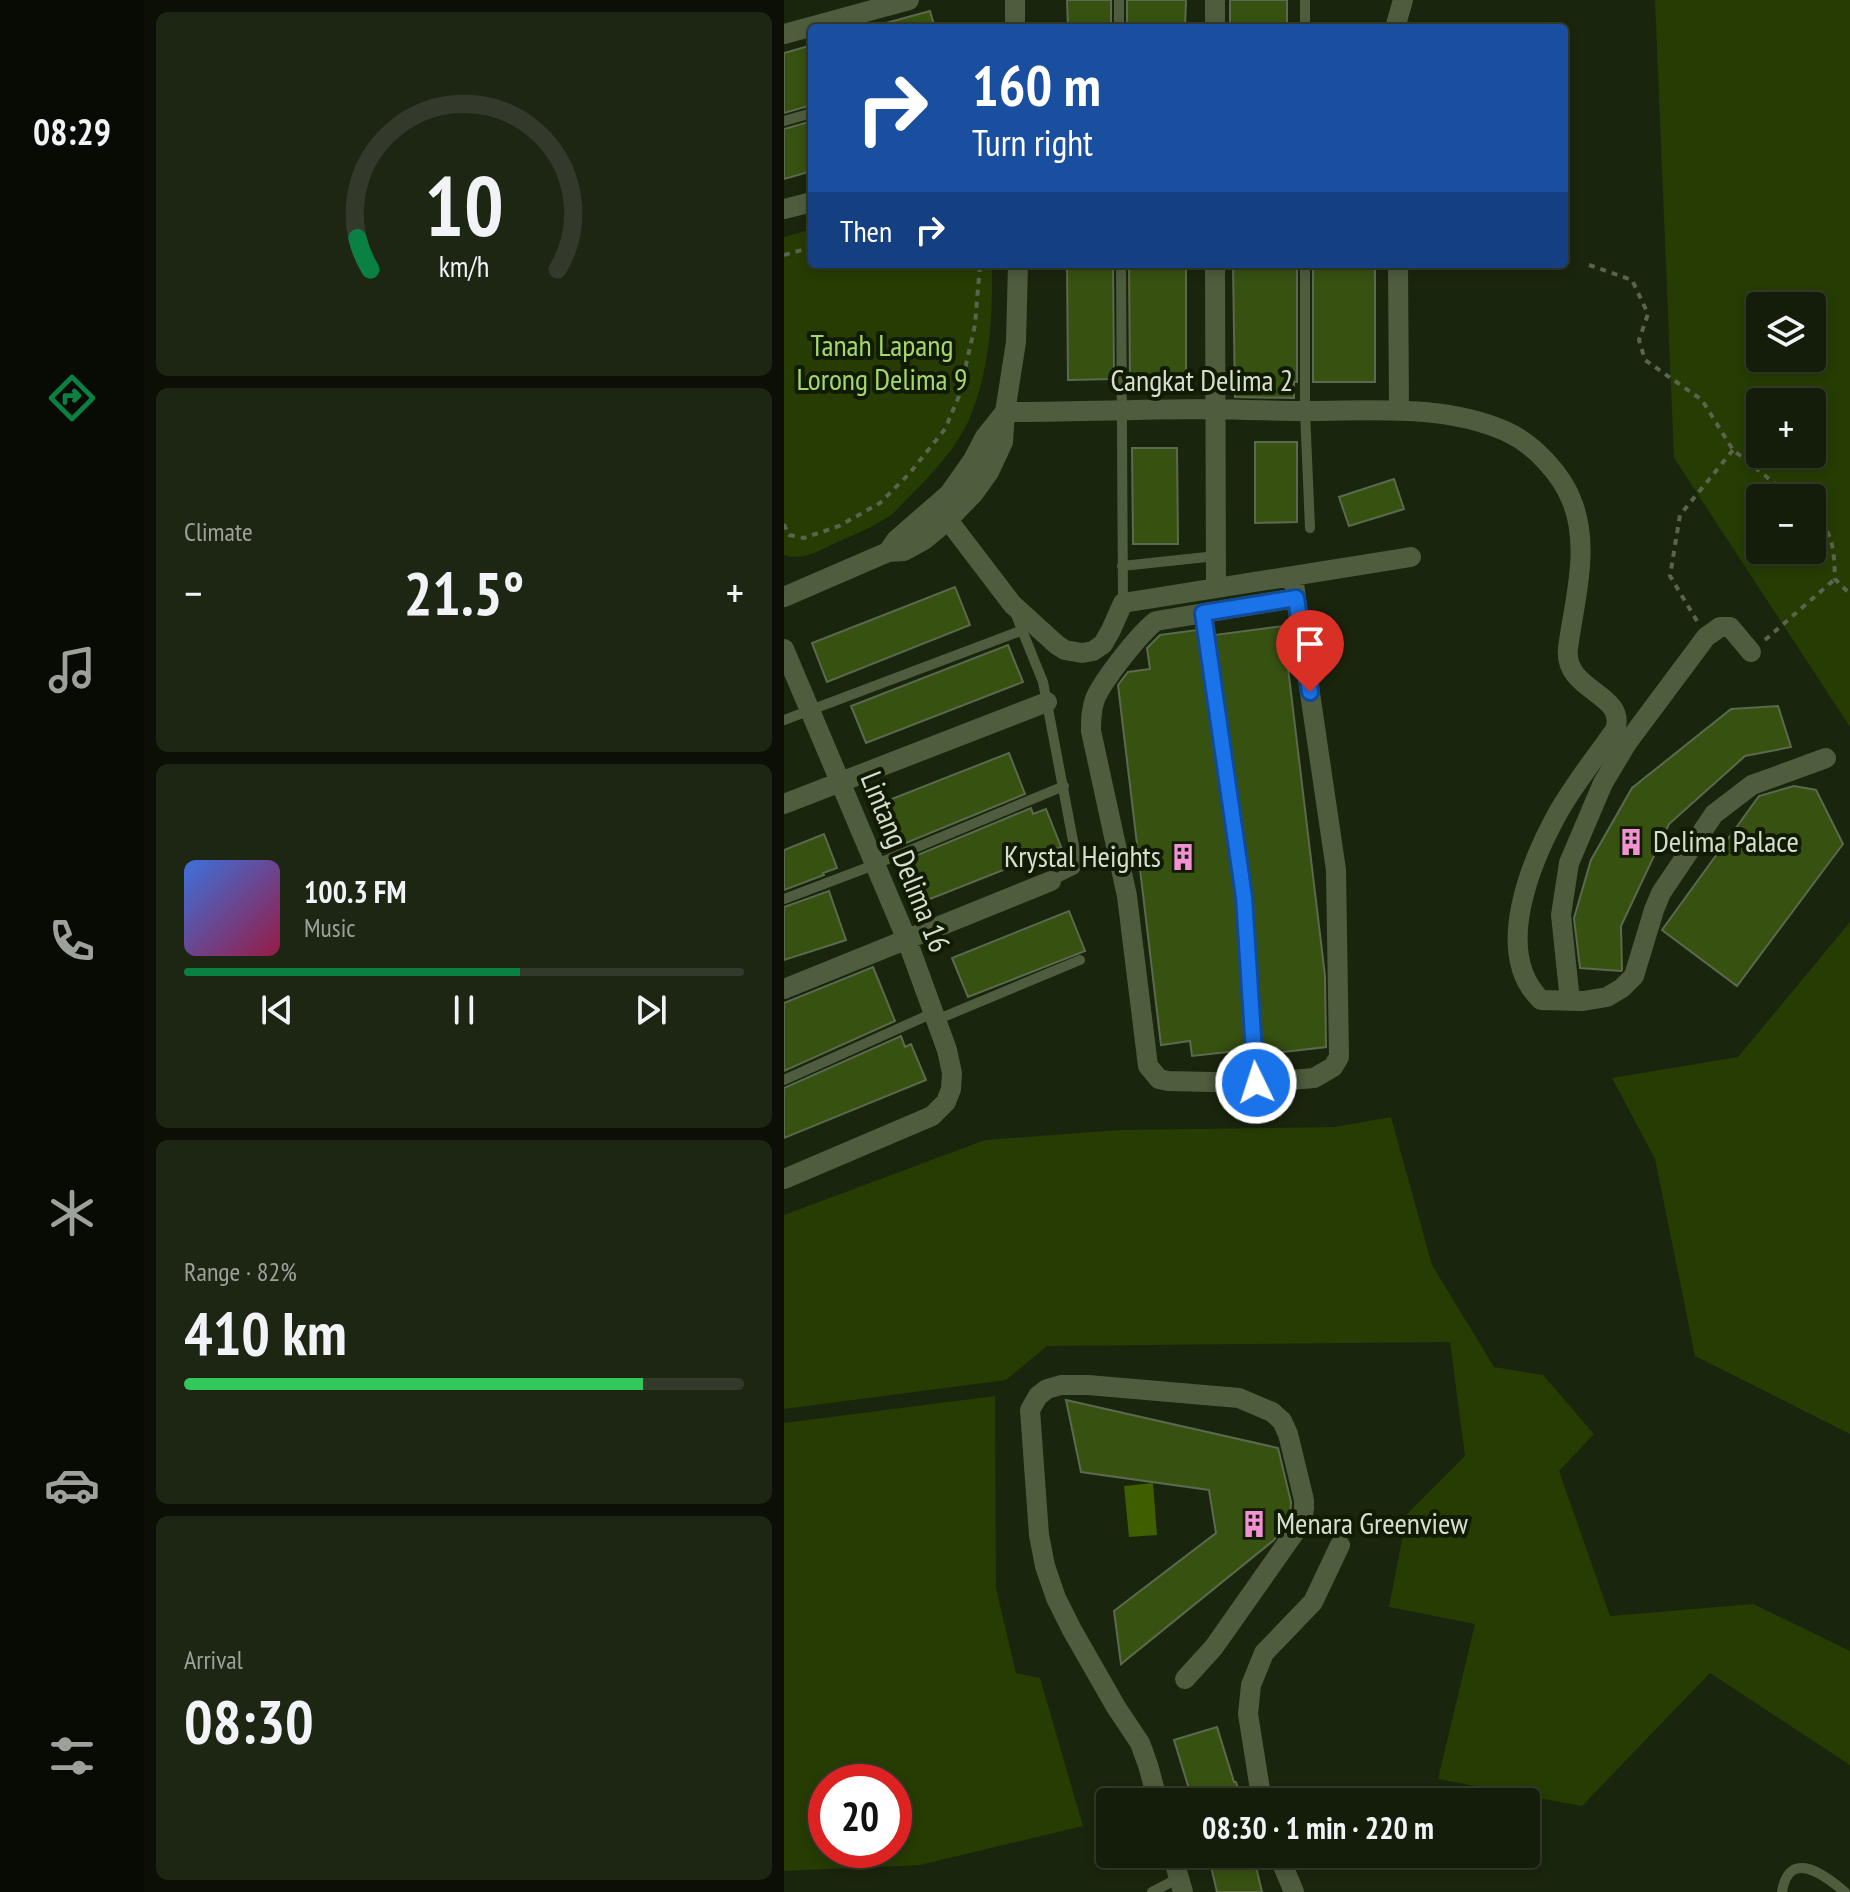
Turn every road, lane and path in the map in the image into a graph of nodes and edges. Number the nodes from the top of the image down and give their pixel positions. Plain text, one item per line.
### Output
1 (909, 0) edge
2 (1015, 0) edge
3 (1119, 0) edge
4 (1215, 0) edge
5 (1305, 0) edge
6 (1403, 0) edge
7 (821, 24) edge
8 (1015, 24) edge
9 (1119, 24) edge
10 (1215, 24) edge
11 (1305, 24) edge
12 (1396, 24) edge
13 (808, 27) edge
14 (784, 34) edge
15 (808, 114) edge
16 (784, 121) edge
17 (808, 203) edge
18 (784, 209) edge
19 (808, 248) edge
20 (784, 255) edge
21 (1589, 265) dead end
22 (980, 268) edge
23 (1018, 268) edge
24 (1121, 268) edge
25 (1215, 268) edge
26 (1305, 268) edge
27 (1398, 268) edge
28 (1215, 409) junction
29 (1305, 411) junction
30 (1399, 411) junction
31 (1005, 412) junction
32 (1121, 412) junction
33 (1733, 450) junction
34 (1776, 484) edge
35 (948, 520) junction
36 (784, 524) edge
37 (1310, 528) dead end
38 (1826, 530) edge
39 (888, 552) junction
40 (1216, 556) junction
41 (1411, 557) dead end
42 (1122, 566) junction
43 (1293, 576) junction
44 (1835, 579) junction
45 (1216, 588) junction
46 (1850, 594) edge
47 (784, 597) edge
48 (1296, 598) junction
49 (1123, 603) junction
50 (1012, 604) junction
51 (1203, 613) junction
52 (1023, 630) junction
53 (1706, 637) junction
54 (784, 649) edge
55 (1751, 652) joint
56 (1047, 702) junction
57 (811, 710) junction
58 (784, 720) edge
59 (1826, 758) dead end
60 (840, 782) junction
61 (1064, 786) junction
62 (784, 804) edge
63 (874, 865) junction
64 (1051, 881) joint
65 (784, 899) edge
66 (907, 940) junction
67 (1080, 960) dead end
68 (784, 989) edge
69 (1570, 1001) junction
70 (935, 1016) junction
71 (784, 1080) edge
72 (1256, 1083) junction
73 (784, 1179) edge
74 (1340, 1545) dead end
75 (1185, 1679) dead end
76 (1154, 1788) edge
77 (1260, 1788) edge
78 (1284, 1868) edge
79 (1181, 1885) edge
80 (1152, 1892) edge
81 (1294, 1892) edge
82 (1782, 1892) edge
83 (1845, 1892) edge

1 - 7 street
2 - 8 street
3 - 9 lane
4 - 10 street
5 - 11 lane
6 - 12 street
13 - 14 street
15 - 16 lane
17 - 18 street
19 - 20 path
21 - 33 path
22 - 36 path
23 - 31 street
24 - 32 lane
25 - 28 street
26 - 29 lane
27 - 30 street
28 - 29 street, Cangkat Delima 2
28 - 32 street, Cangkat Delima 2
28 - 40 street
29 - 30 street, Cangkat Delima 2
29 - 37 lane
30 - 69 street, Cangkat Delima 2
31 - 32 street, Cangkat Delima 2
31 - 35 street
31 - 39 street
32 - 42 lane
33 - 34 path
33 - 53 path
35 - 39 street
35 - 50 street
38 - 44 path
39 - 47 street
40 - 42 lane
40 - 45 street
41 - 43 street
42 - 49 lane
43 - 45 street
43 - 48 street
44 - 46 path
44 - 55 path
45 - 49 street
48 - 51 street
48 - 72 street
49 - 50 street
50 - 52 lane
51 - 72 lane
51 - 72 street
52 - 56 lane
52 - 57 lane
53 - 55 street
53 - 69 street
54 - 57 street, Lintang Delima 16
56 - 60 street
56 - 61 lane
57 - 58 lane
57 - 60 street, Lintang Delima 16
59 - 69 street
60 - 62 street
60 - 63 street, Lintang Delima 16
61 - 63 lane
61 - 64 lane
63 - 65 lane
63 - 66 street, Lintang Delima 16
64 - 66 street
66 - 68 street
66 - 70 street, Lintang Delima 16
67 - 70 lane
70 - 71 lane
70 - 73 street, Lintang Delima 16
74 - 77 street
75 - 76 street
78 - 81 street
79 - 80 lane
82 - 83 lane

